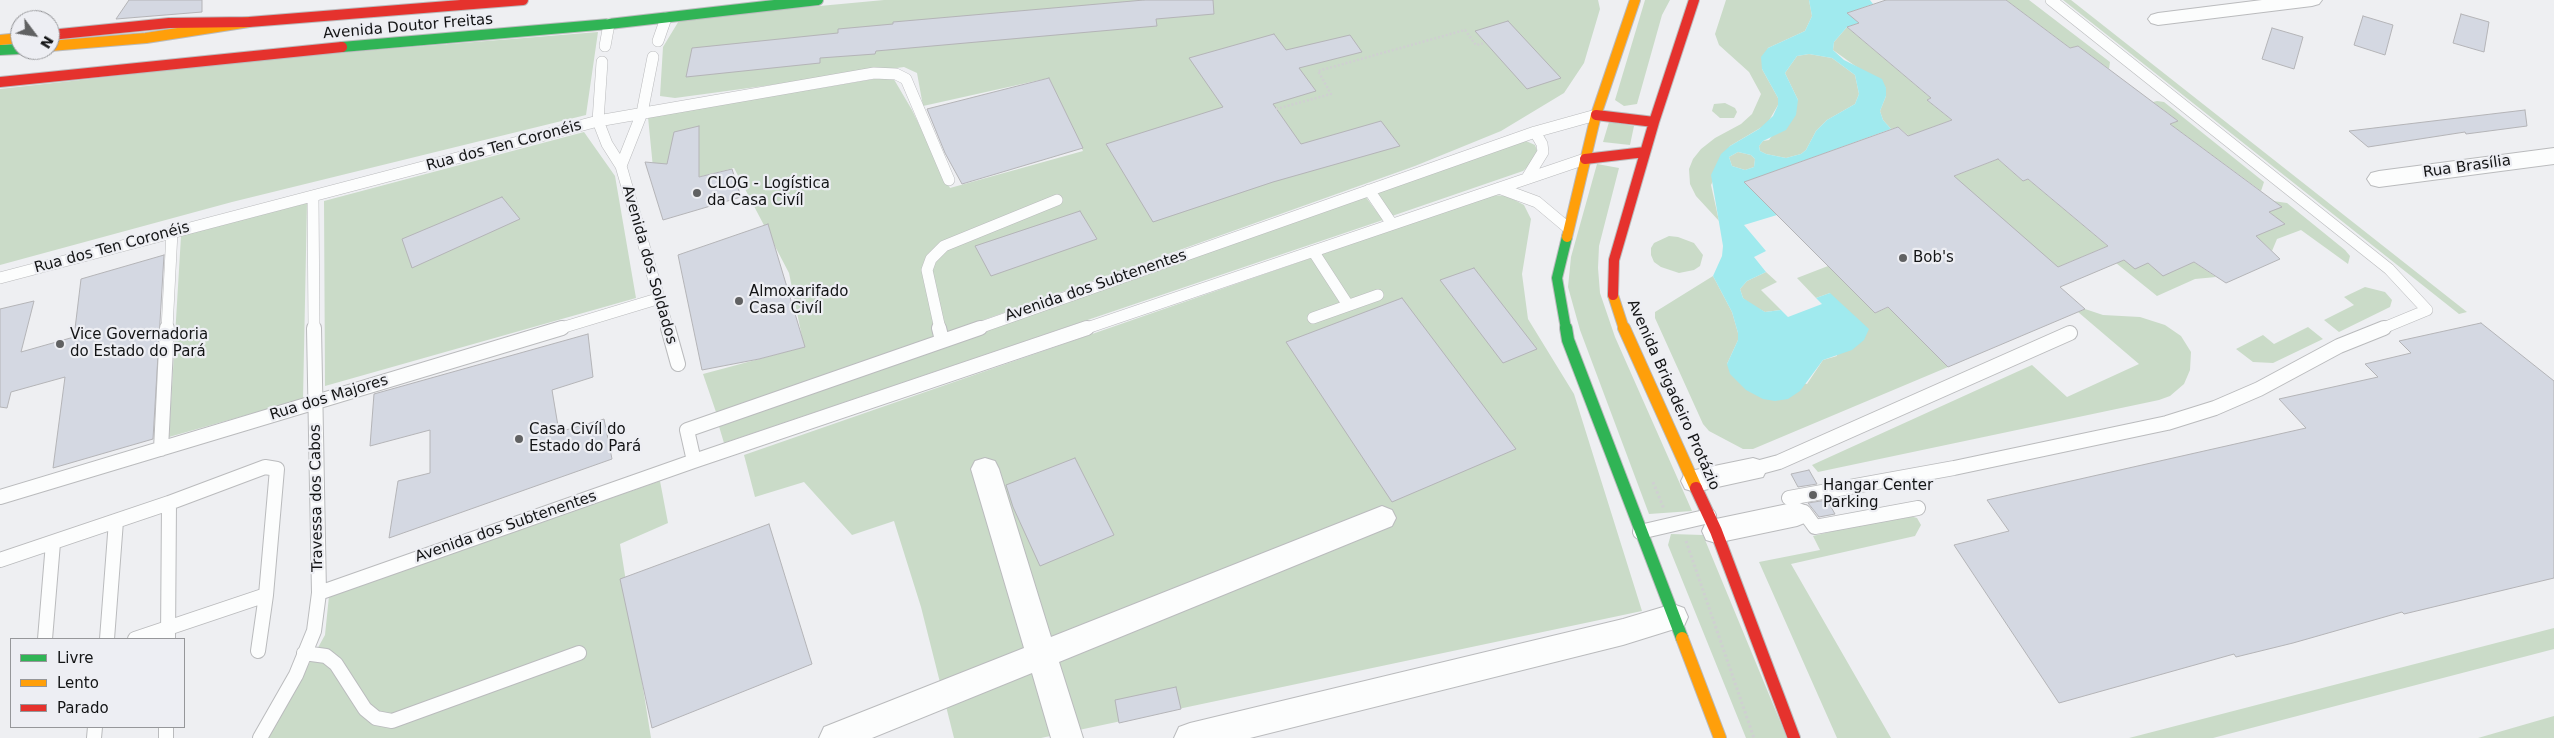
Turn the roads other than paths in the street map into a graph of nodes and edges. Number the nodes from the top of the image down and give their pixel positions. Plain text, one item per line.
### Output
1 (523, 0) edge
2 (818, 0) edge
3 (1635, 0) edge
4 (1694, 0) edge
5 (2051, 0) edge
6 (2312, 0) edge
7 (742, 4) edge
8 (1620, 6) dead end
9 (406, 10) junction
10 (1630, 17) junction
11 (666, 18) junction
12 (2158, 19) dead end
13 (249, 22) junction
14 (609, 24) junction
15 (60, 34) edge
16 (658, 41) dead end
17 (394, 42) junction
18 (60, 45) edge
19 (605, 46) dead end
20 (653, 57) dead end
21 (602, 62) dead end
22 (0, 82) edge
23 (642, 113) junction
24 (1596, 115) junction
25 (598, 122) junction
26 (1654, 122) junction
27 (1535, 132) junction
28 (1645, 152) junction
29 (2554, 156) edge
30 (1585, 159) junction
31 (620, 166) junction
32 (1527, 178) junction
33 (2379, 179) dead end
34 (949, 180) dead end
35 (1499, 188) junction
36 (1369, 190) junction
37 (313, 196) junction
38 (1057, 200) dead end
39 (1392, 224) junction
40 (1568, 228) junction
41 (172, 232) junction
42 (1313, 251) junction
43 (0, 278) edge
44 (1378, 295) dead end
45 (657, 298) junction
46 (1348, 305) junction
47 (1313, 318) dead end
48 (2070, 333) dead end
49 (942, 340) junction
50 (678, 364) dead end
51 (314, 402) junction
52 (161, 449) junction
53 (694, 461) junction
54 (985, 469) dead end
55 (1753, 470) joint
56 (1695, 481) junction
57 (0, 496) edge
58 (168, 503) junction
59 (1793, 506) junction
60 (1918, 508) dead end
61 (1382, 518) dead end
62 (116, 522) junction
63 (1713, 524) junction
64 (1640, 532) junction
65 (53, 542) junction
66 (0, 560) edge
67 (319, 593) junction
68 (266, 595) junction
69 (1673, 617) junction
70 (168, 634) edge
71 (45, 638) edge
72 (107, 638) edge
73 (142, 638) edge
74 (258, 650) dead end
75 (304, 653) junction
76 (580, 654) dead end
77 (1042, 655) junction
78 (260, 738) edge
79 (835, 738) edge
80 (1067, 738) edge
81 (1190, 738) edge
82 (1720, 738) edge
83 (1794, 738) edge

1 - 9 main road, Avenida Doutor Freitas
2 - 7 main road, Avenida Doutor Freitas
3 - 10 main road
4 - 26 main road, Avenida Brigadeiro Protázio
5 - 59 lane
6 - 12 street
7 - 11 main road, Avenida Doutor Freitas
8 - 10 main road
9 - 13 main road, Avenida Doutor Freitas
9 - 17 main road
10 - 24 main road
11 - 14 main road, Avenida Doutor Freitas
11 - 16 lane
13 - 15 main road, Avenida Doutor Freitas
13 - 18 main road
14 - 17 main road, Avenida Doutor Freitas
14 - 19 lane
17 - 22 main road, Avenida Doutor Freitas
20 - 23 lane
21 - 25 lane
23 - 25 lane, Rua dos Ten Coronéis
23 - 31 lane
23 - 34 lane, Rua dos Ten Coronéis
24 - 26 main road
24 - 27 lane, Avenida dos Subtenentes
24 - 30 main road
25 - 31 lane, Avenida dos Soldados
25 - 37 lane, Rua dos Ten Coronéis
26 - 28 main road, Avenida Brigadeiro Protázio
27 - 32 lane
27 - 36 lane, Avenida dos Subtenentes
28 - 30 main road
28 - 56 main road, Avenida Brigadeiro Protázio
29 - 33 street, Rua Brasília
30 - 32 lane, Avenida dos Subtenentes
30 - 40 main road
31 - 45 lane, Avenida dos Soldados
32 - 35 lane, Avenida dos Subtenentes
35 - 39 lane, Avenida dos Subtenentes
35 - 40 lane
36 - 39 lane
36 - 49 lane, Avenida dos Subtenentes
37 - 41 lane, Rua dos Ten Coronéis
37 - 51 lane, Travessa dos Cabos
38 - 49 lane
39 - 42 lane, Avenida dos Subtenentes
40 - 64 main road
41 - 43 lane, Rua dos Ten Coronéis
41 - 52 lane
42 - 46 lane
42 - 53 lane, Avenida dos Subtenentes
44 - 46 lane
45 - 50 lane, Avenida dos Soldados
45 - 51 lane, Rua dos Majores
46 - 47 lane
48 - 55 lane
49 - 53 lane, Avenida dos Subtenentes
51 - 52 lane, Rua dos Majores
51 - 67 lane, Travessa dos Cabos
52 - 57 lane, Rua dos Majores
53 - 67 lane, Avenida dos Subtenentes
54 - 77 street
55 - 56 street
56 - 63 main road, Avenida Brigadeiro Protázio
58 - 62 lane
58 - 68 lane
58 - 70 lane
59 - 60 lane
59 - 63 street
61 - 77 street
62 - 65 lane
62 - 72 lane
63 - 64 lane
63 - 83 main road, Avenida Brigadeiro Protázio
64 - 69 main road
65 - 66 lane
65 - 71 lane
67 - 75 lane, Travessa dos Cabos
68 - 70 lane
68 - 74 lane
69 - 81 street
69 - 82 main road
70 - 73 lane
75 - 76 lane
75 - 78 lane, Travessa dos Cabos
77 - 79 street
77 - 80 street

